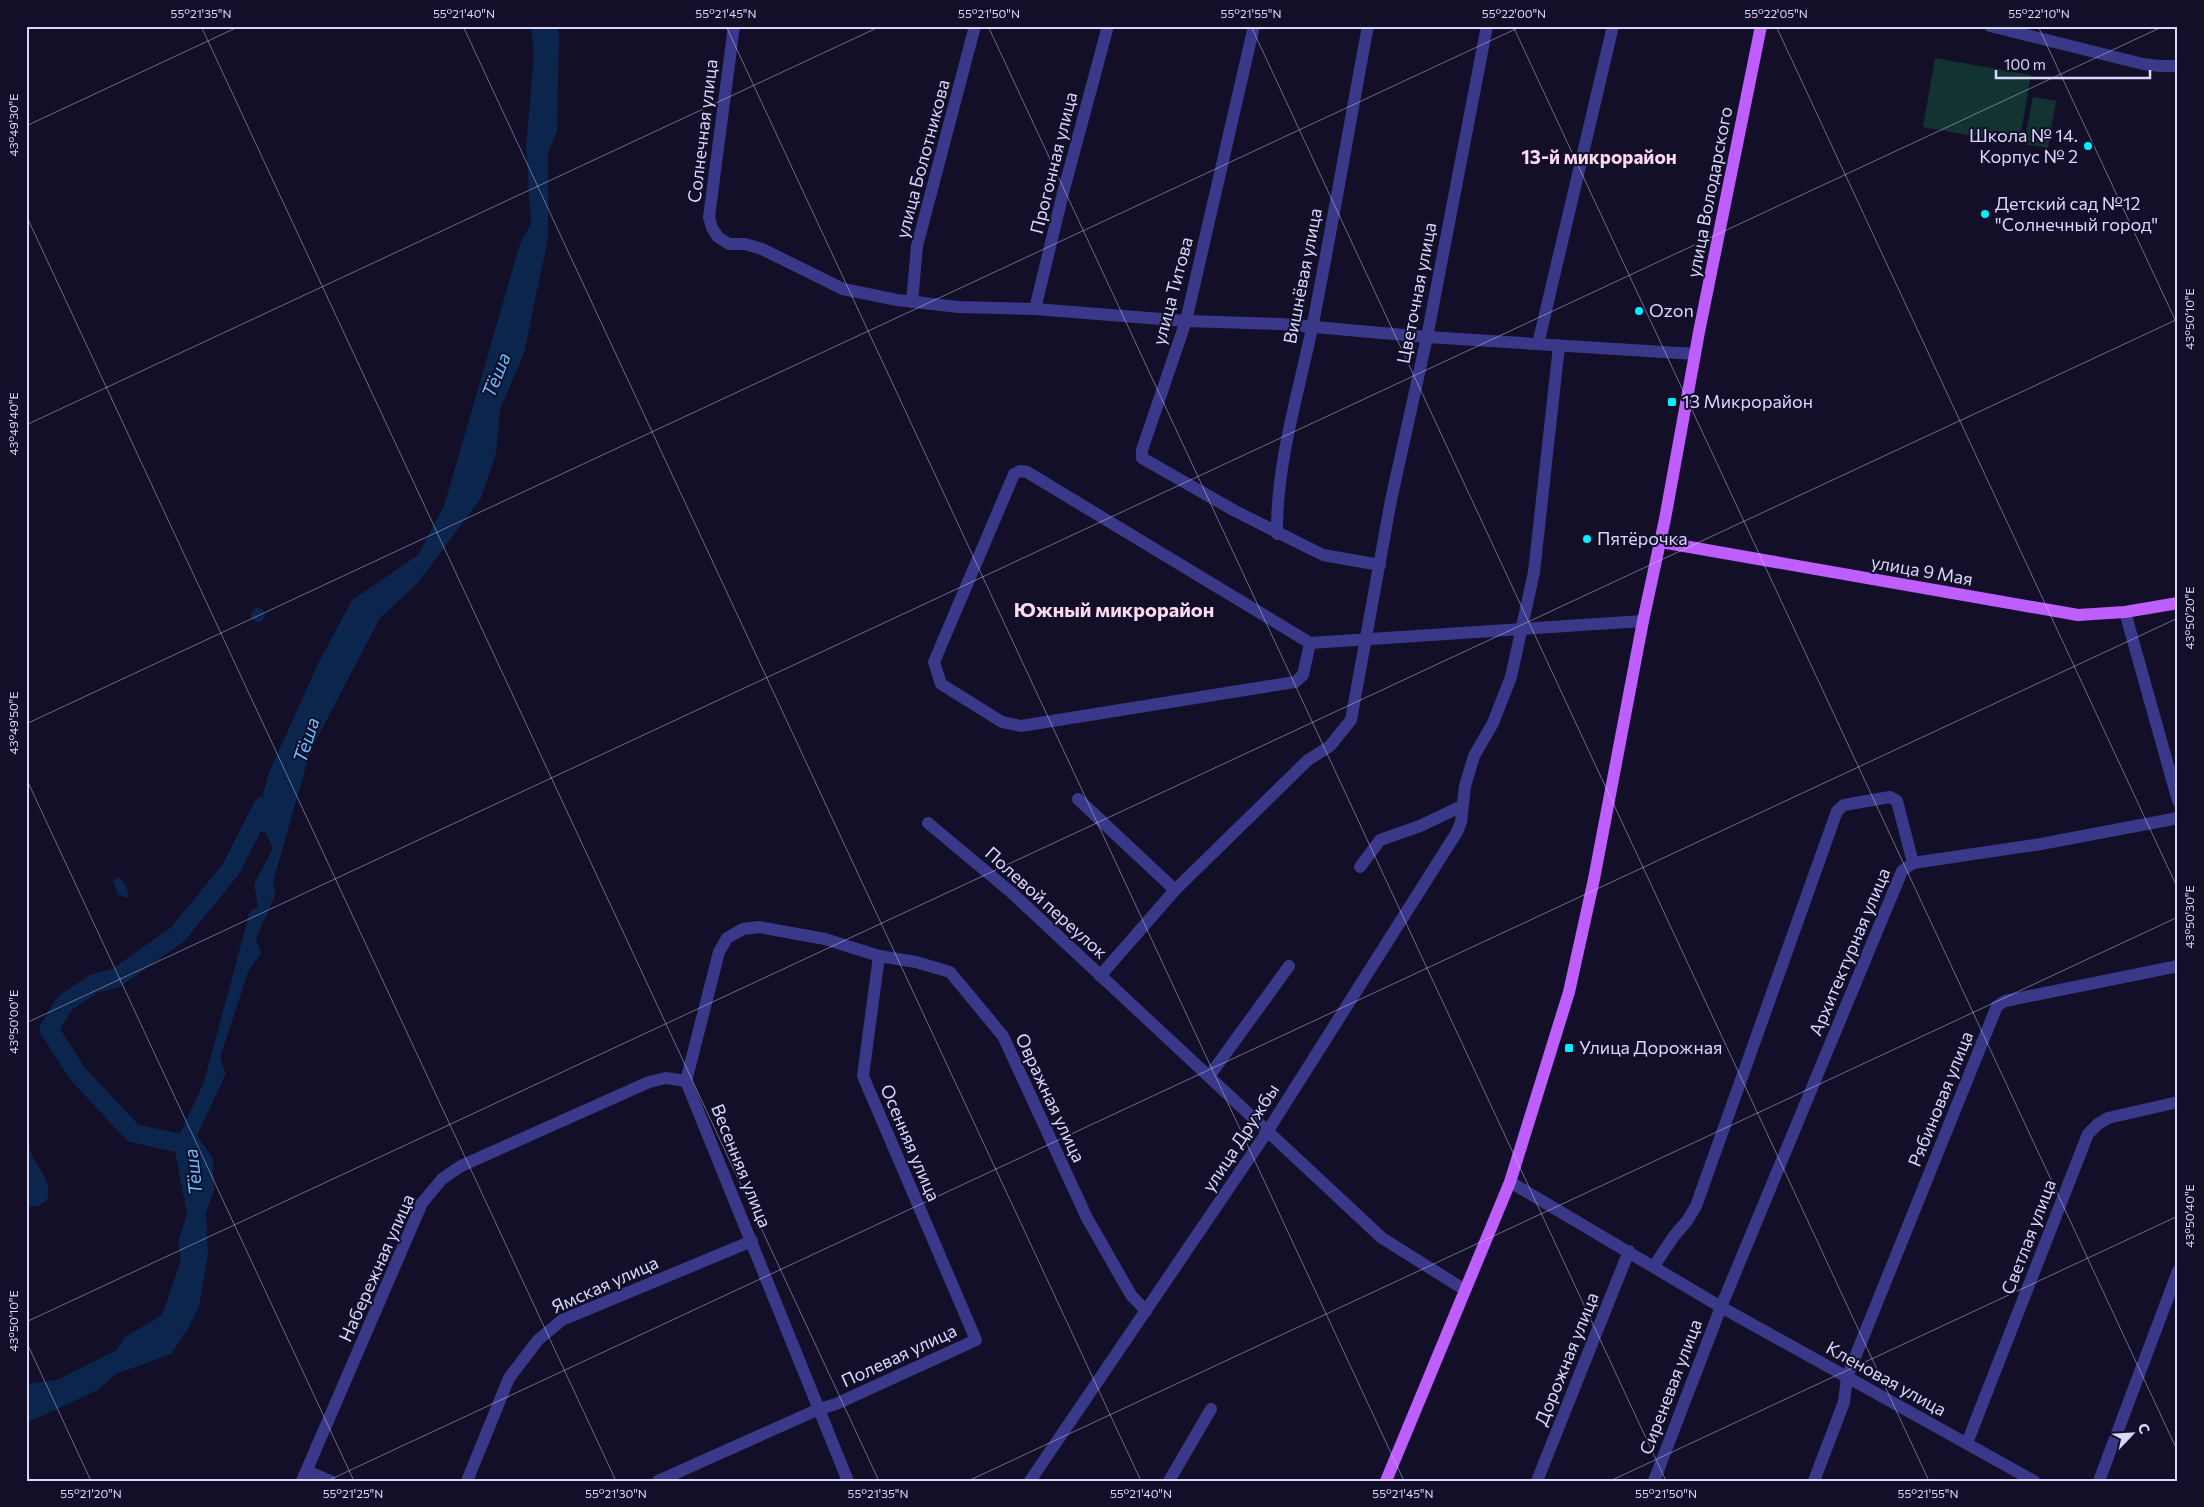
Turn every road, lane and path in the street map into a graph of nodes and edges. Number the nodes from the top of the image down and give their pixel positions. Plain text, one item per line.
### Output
1 (734, 26) edge
2 (975, 26) edge
3 (1108, 26) edge
4 (1254, 26) edge
5 (1368, 26) edge
6 (1488, 26) edge
7 (1613, 26) edge
8 (1761, 26) edge
9 (1990, 26) edge
10 (2178, 66) edge
11 (912, 302) junction
12 (1035, 309) junction
13 (1186, 321) junction
14 (1312, 326) junction
15 (1427, 337) junction
16 (1538, 344) junction
17 (1560, 346) junction
18 (1695, 354) junction
19 (1277, 534) junction
20 (1661, 542) junction
21 (1380, 565) junction
22 (2178, 602) edge
23 (2125, 612) junction
24 (1643, 621) junction
25 (1521, 628) junction
26 (1365, 640) junction
27 (1310, 644) junction
28 (1078, 799) dead end
29 (2178, 801) edge
30 (1462, 806) junction
31 (2178, 818) edge
32 (928, 823) dead end
33 (1913, 863) junction
34 (1360, 867) dead end
35 (1175, 890) junction
36 (879, 956) junction
37 (1289, 966) dead end
38 (2178, 966) edge
39 (1100, 976) junction
40 (1210, 1076) junction
41 (686, 1080) junction
42 (2178, 1102) edge
43 (1267, 1132) junction
44 (1510, 1182) junction
45 (752, 1241) junction
46 (1629, 1251) junction
47 (1654, 1266) junction
48 (2178, 1270) edge
49 (1465, 1290) junction
50 (1721, 1307) junction
51 (1146, 1312) junction
52 (974, 1337) joint
53 (1847, 1377) junction
54 (1212, 1409) dead end
55 (819, 1410) junction
56 (1967, 1443) junction
57 (305, 1476) edge
58 (2026, 1479) edge
59 (330, 1481) edge
60 (467, 1481) edge
61 (658, 1481) edge
62 (848, 1481) edge
63 (1030, 1481) edge
64 (1169, 1481) edge
65 (1386, 1481) edge
66 (1536, 1481) edge
67 (1654, 1481) edge
68 (1814, 1481) edge
69 (2099, 1481) edge

1 - 11 street, Солнечная улица
2 - 11 street, улица Болотникова
3 - 12 street, Прогонная улица
4 - 13 street, улица Титова
5 - 14 street, Вишнёвая улица
6 - 15 street, Цветочная улица
7 - 16 street
8 - 18 main road, улица Володарского
9 - 10 street
11 - 12 street
12 - 13 street
13 - 14 street
13 - 19 street, улица Титова
14 - 15 street
14 - 19 street, Вишнёвая улица
15 - 16 street
15 - 21 street, Цветочная улица
16 - 17 street
17 - 18 street
17 - 25 street, улица Дружбы
18 - 20 main road, улица Володарского
19 - 21 street
20 - 23 main road, улица 9 Мая
20 - 24 main road, улица Володарского
21 - 26 street, Цветочная улица
22 - 23 main road, улица 9 Мая
23 - 29 street
24 - 25 street
24 - 44 main road, улица Володарского
25 - 26 street
25 - 30 street, улица Дружбы
26 - 27 street
26 - 35 street, Полевой переулок
27 - 27 street
28 - 35 street
30 - 34 street
30 - 43 street, улица Дружбы
31 - 33 street, Архитектурная улица
32 - 39 street, Полевой переулок
33 - 47 street
33 - 50 street, Архитектурная улица
35 - 39 street, Полевой переулок
36 - 41 street, Овражная улица
36 - 51 street, Овражная улица
36 - 52 street, Осенняя улица
37 - 40 street
38 - 53 street, Рябиновая улица
39 - 40 street
40 - 43 street
41 - 45 street, Весенняя улица
41 - 57 street, Набережная улица
42 - 56 street, Светлая улица
43 - 49 street
43 - 51 street, улица Дружбы
44 - 46 street, Кленовая улица
44 - 49 main road, улица Володарского
45 - 55 street, Весенняя улица
45 - 60 street, Ямская улица
46 - 47 street, Кленовая улица
46 - 66 street, Дорожная улица
47 - 50 street, Кленовая улица
48 - 69 street
49 - 65 main road, улица Володарского
50 - 53 street, Кленовая улица
50 - 67 street, Сиреневая улица
51 - 63 street, улица Дружбы
52 - 55 street, Полевая улица
53 - 56 street, Кленовая улица
53 - 68 street
54 - 64 street
55 - 61 street
55 - 62 street, Весенняя улица
56 - 58 street, Кленовая улица
57 - 59 street

